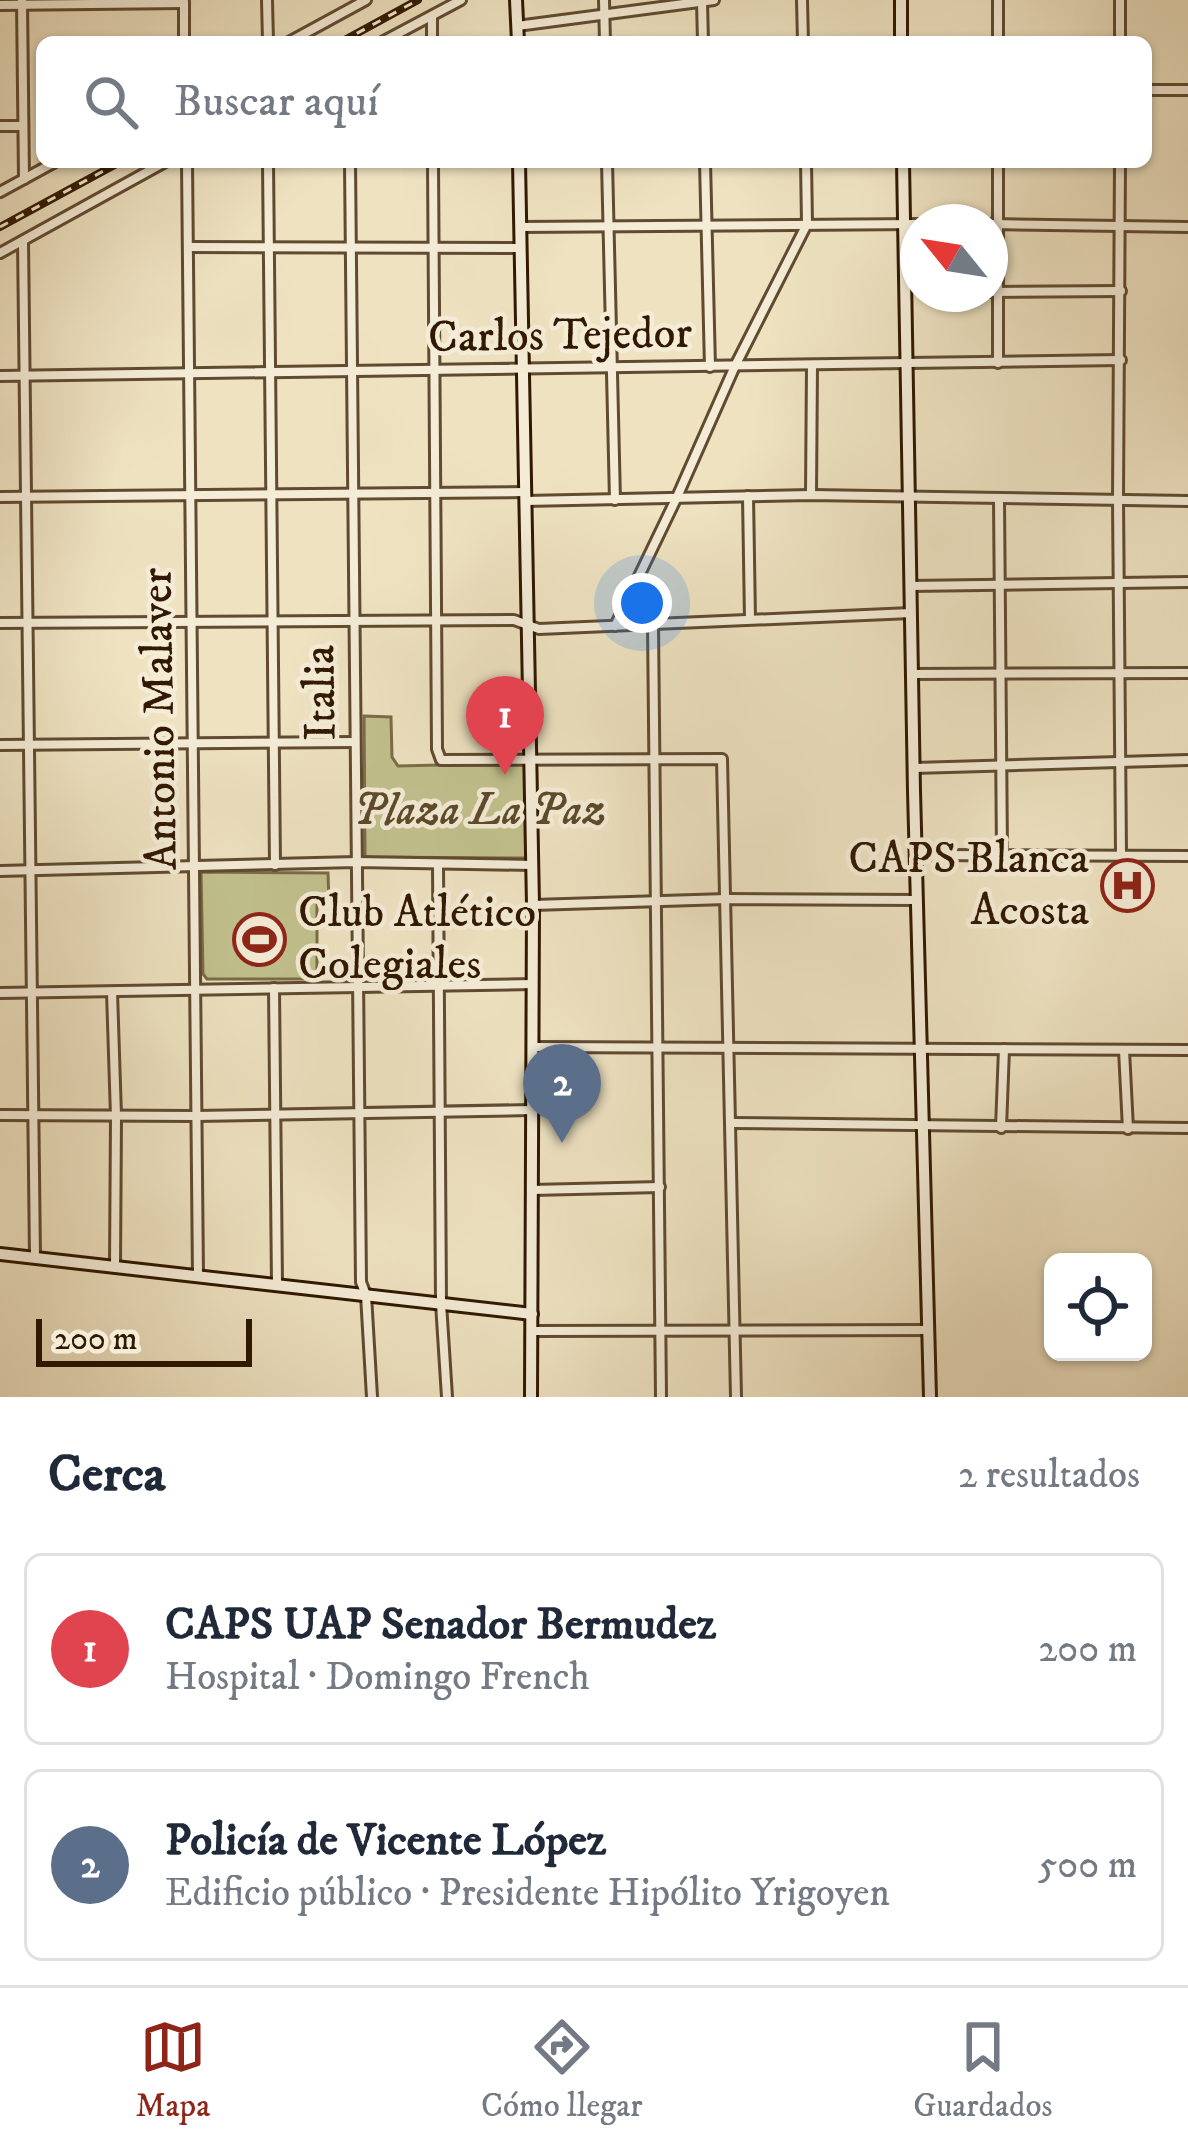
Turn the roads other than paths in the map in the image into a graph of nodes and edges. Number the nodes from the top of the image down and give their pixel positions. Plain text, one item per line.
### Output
1 (267, 0) edge
2 (366, 0) edge
3 (461, 0) edge
4 (516, 0) edge
5 (604, 0) edge
6 (714, 0) edge
7 (802, 0) edge
8 (901, 0) edge
9 (998, 0) edge
10 (1120, 0) edge
11 (184, 1) edge
12 (702, 2) edge
13 (22, 3) edge
14 (349, 4) edge
15 (0, 5) edge
16 (432, 16) junction
17 (605, 16) junction
18 (518, 26) junction
19 (184, 36) edge
20 (268, 36) edge
21 (298, 36) edge
22 (394, 36) edge
23 (432, 36) edge
24 (518, 36) edge
25 (605, 36) edge
26 (703, 36) edge
27 (802, 36) edge
28 (901, 36) edge
29 (998, 36) edge
30 (1120, 36) edge
31 (1152, 90) edge
32 (1188, 90) edge
33 (0, 126) edge
34 (23, 126) junction
35 (45, 168) edge
36 (154, 168) edge
37 (187, 168) edge
38 (268, 168) edge
39 (350, 168) edge
40 (433, 168) edge
41 (519, 168) edge
42 (607, 168) edge
43 (705, 168) edge
44 (806, 168) edge
45 (904, 168) edge
46 (998, 168) edge
47 (1120, 168) edge
48 (24, 179) junction
49 (0, 192) edge
50 (908, 204) edge
51 (995, 204) edge
52 (706, 224) junction
53 (808, 224) junction
54 (900, 224) edge
55 (1008, 224) edge
56 (520, 226) junction
57 (606, 226) junction
58 (1120, 227) junction
59 (1188, 227) edge
60 (23, 241) junction
61 (188, 247) junction
62 (268, 247) junction
63 (351, 247) junction
64 (434, 247) junction
65 (520, 248) junction
66 (0, 253) edge
67 (1121, 291) junction
68 (1008, 292) edge
69 (911, 312) edge
70 (995, 312) edge
71 (1121, 360) junction
72 (998, 363) junction
73 (907, 364) junction
74 (812, 365) junction
75 (735, 366) junction
76 (710, 367) junction
77 (610, 368) junction
78 (522, 369) junction
79 (434, 370) junction
80 (352, 372) junction
81 (270, 373) junction
82 (189, 374) junction
83 (0, 376) edge
84 (24, 376) junction
85 (436, 492) junction
86 (353, 494) junction
87 (271, 495) junction
88 (811, 495) junction
89 (909, 495) junction
90 (191, 496) junction
91 (748, 496) junction
92 (0, 497) edge
93 (26, 497) junction
94 (525, 497) junction
95 (677, 497) junction
96 (999, 499) junction
97 (615, 500) junction
98 (1118, 500) junction
99 (1188, 501) edge
100 (1188, 582) edge
101 (1000, 584) junction
102 (1120, 585) junction
103 (910, 586) junction
104 (911, 613) junction
105 (750, 619) junction
106 (354, 620) junction
107 (436, 620) junction
108 (273, 621) junction
109 (192, 622) junction
110 (0, 623) edge
111 (26, 623) junction
112 (653, 624) junction
113 (528, 625) junction
114 (615, 626) junction
115 (1001, 673) junction
116 (1121, 673) junction
117 (1188, 673) edge
118 (912, 674) junction
119 (274, 742) junction
120 (356, 742) junction
121 (193, 743) junction
122 (28, 744) junction
123 (0, 745) edge
124 (655, 758) junction
125 (530, 760) junction
126 (1188, 760) edge
127 (1121, 762) junction
128 (1002, 765) junction
129 (914, 768) junction
130 (1002, 854) junction
131 (1121, 854) junction
132 (916, 855) junction
133 (1188, 856) edge
134 (356, 862) junction
135 (438, 864) junction
136 (275, 865) junction
137 (532, 865) junction
138 (194, 866) junction
139 (30, 870) junction
140 (0, 871) edge
141 (727, 899) junction
142 (916, 900) junction
143 (657, 901) junction
144 (533, 905) junction
145 (533, 984) junction
146 (357, 986) junction
147 (438, 986) junction
148 (274, 988) junction
149 (195, 990) junction
150 (112, 992) junction
151 (0, 993) edge
152 (30, 993) junction
153 (658, 1046) junction
154 (532, 1047) junction
155 (729, 1047) junction
156 (920, 1048) junction
157 (1004, 1049) junction
158 (1124, 1049) junction
159 (1188, 1050) edge
160 (531, 1110) junction
161 (439, 1111) junction
162 (358, 1112) junction
163 (276, 1114) junction
164 (0, 1115) edge
165 (32, 1115) junction
166 (116, 1116) junction
167 (196, 1116) junction
168 (732, 1123) junction
169 (923, 1127) junction
170 (1000, 1128) junction
171 (1188, 1128) edge
172 (1128, 1129) junction
173 (660, 1186) junction
174 (532, 1190) junction
175 (0, 1255) edge
176 (34, 1258) junction
177 (115, 1266) junction
178 (198, 1276) junction
179 (277, 1285) junction
180 (366, 1295) junction
181 (441, 1304) junction
182 (532, 1314) junction
183 (662, 1330) junction
184 (735, 1330) junction
185 (928, 1330) junction
186 (532, 1331) junction
187 (372, 1397) edge
188 (447, 1397) edge
189 (532, 1397) edge
190 (661, 1397) edge
191 (736, 1397) edge
192 (930, 1397) edge

1 - 20 street
2 - 14 street
3 - 16 street
4 - 18 street
5 - 17 street
6 - 12 street
7 - 27 street
8 - 28 street
9 - 29 street
10 - 30 street
11 - 13 street
11 - 19 street
12 - 17 street
12 - 26 street
13 - 15 street
13 - 34 street
14 - 21 street
16 - 22 street
16 - 23 street
17 - 18 street
17 - 25 street
18 - 24 street
31 - 32 street
33 - 34 street
34 - 48 street
35 - 48 street
36 - 60 street
37 - 61 street, Antonio Malaver
38 - 62 street
39 - 63 street, Italia
40 - 64 street
41 - 56 street
42 - 57 street
43 - 52 street
44 - 53 street
45 - 50 street
46 - 51 street
47 - 58 street
48 - 49 street
52 - 53 street
52 - 57 street
52 - 76 street
53 - 54 street
53 - 75 street
55 - 58 street
56 - 57 street
56 - 65 street
57 - 77 street
58 - 59 street
58 - 67 street
60 - 66 street
60 - 84 street
61 - 62 street
61 - 82 street, Antonio Malaver
62 - 63 street
62 - 81 street
63 - 64 street
63 - 80 street, Italia
64 - 65 street
64 - 79 street
65 - 78 street
67 - 68 street
67 - 71 street
69 - 73 street
70 - 72 street
71 - 72 street, Carlos Tejedor
71 - 98 street
72 - 73 street, Carlos Tejedor
73 - 74 street, Carlos Tejedor
73 - 89 street
74 - 75 street, Carlos Tejedor
74 - 88 street
75 - 76 street, Carlos Tejedor
75 - 95 street
76 - 77 street, Carlos Tejedor
77 - 78 street, Carlos Tejedor
77 - 97 street
78 - 79 street, Carlos Tejedor
78 - 94 street
79 - 80 street, Carlos Tejedor
79 - 85 street
80 - 81 street, Carlos Tejedor
80 - 86 street, Italia
81 - 82 street, Carlos Tejedor
81 - 87 street
82 - 84 street, Carlos Tejedor
82 - 90 street, Antonio Malaver
83 - 84 street, Carlos Tejedor
84 - 93 street
85 - 86 street
85 - 94 street
85 - 107 street
86 - 87 street
86 - 106 street, Italia
87 - 90 street
87 - 108 street
88 - 89 street
88 - 91 street
89 - 96 street
89 - 103 street
90 - 93 street
90 - 109 street, Antonio Malaver
91 - 95 street
91 - 105 street
92 - 93 street
93 - 111 street
94 - 97 street
94 - 113 street
95 - 97 street
95 - 114 street
96 - 98 street
96 - 101 street
98 - 99 street
98 - 102 street
100 - 102 street
101 - 102 street
101 - 103 street
101 - 115 street
102 - 116 street
103 - 104 street
104 - 105 street
104 - 118 street
105 - 112 street
106 - 107 street
106 - 108 street
106 - 120 street, Italia
107 - 113 street
107 - 125 street
108 - 109 street
108 - 119 street
109 - 111 street
109 - 121 street, Antonio Malaver
110 - 111 street
111 - 122 street
112 - 114 street
112 - 124 street
113 - 114 street
113 - 125 street
115 - 116 street
115 - 118 street
115 - 128 street
116 - 117 street
116 - 127 street
118 - 129 street
119 - 120 street
119 - 121 street
119 - 136 street
120 - 134 street, Italia
121 - 122 street
121 - 138 street, Antonio Malaver
122 - 123 street
122 - 139 street
124 - 125 street
124 - 141 street
124 - 143 street
125 - 137 street
126 - 127 street
127 - 128 street
127 - 131 street
128 - 129 street
128 - 130 street
129 - 132 street
130 - 131 street
130 - 132 street
131 - 133 street
132 - 142 street
134 - 135 street
134 - 136 street
134 - 146 street, Italia
135 - 137 street
135 - 147 street
136 - 138 street
137 - 144 street
138 - 139 street
138 - 149 street, Antonio Malaver
139 - 140 street
139 - 152 street
141 - 142 street
141 - 143 street
141 - 155 street
142 - 156 street
143 - 144 street
143 - 153 street
144 - 145 street
145 - 147 street
145 - 154 street
146 - 147 street
146 - 148 street
146 - 162 street, Italia
147 - 161 street
148 - 149 street
148 - 163 street
149 - 150 street
149 - 167 street, Antonio Malaver
150 - 152 street
150 - 166 street
151 - 152 street
152 - 165 street
153 - 154 street
153 - 155 street
153 - 173 street
154 - 160 street
155 - 156 street
155 - 168 street
156 - 157 street
156 - 169 street
157 - 158 street
157 - 170 street
158 - 159 street
158 - 172 street
160 - 161 street
160 - 174 street
161 - 162 street
161 - 181 street
162 - 163 street
162 - 180 street, Italia
163 - 167 street
163 - 179 street
164 - 165 street
165 - 166 street
165 - 176 street
166 - 167 street
166 - 177 street
167 - 178 street, Antonio Malaver
168 - 169 street
168 - 184 street
169 - 170 street
169 - 185 street
170 - 172 street
171 - 172 street
173 - 174 street
173 - 183 street
174 - 182 street
175 - 176 street
176 - 177 street
177 - 178 street
178 - 179 street
179 - 180 street
180 - 181 street
180 - 187 street, Italia
181 - 182 street
181 - 188 street
182 - 186 street
183 - 184 street
183 - 186 street
183 - 190 street
184 - 185 street
184 - 191 street
185 - 192 street
186 - 189 street

